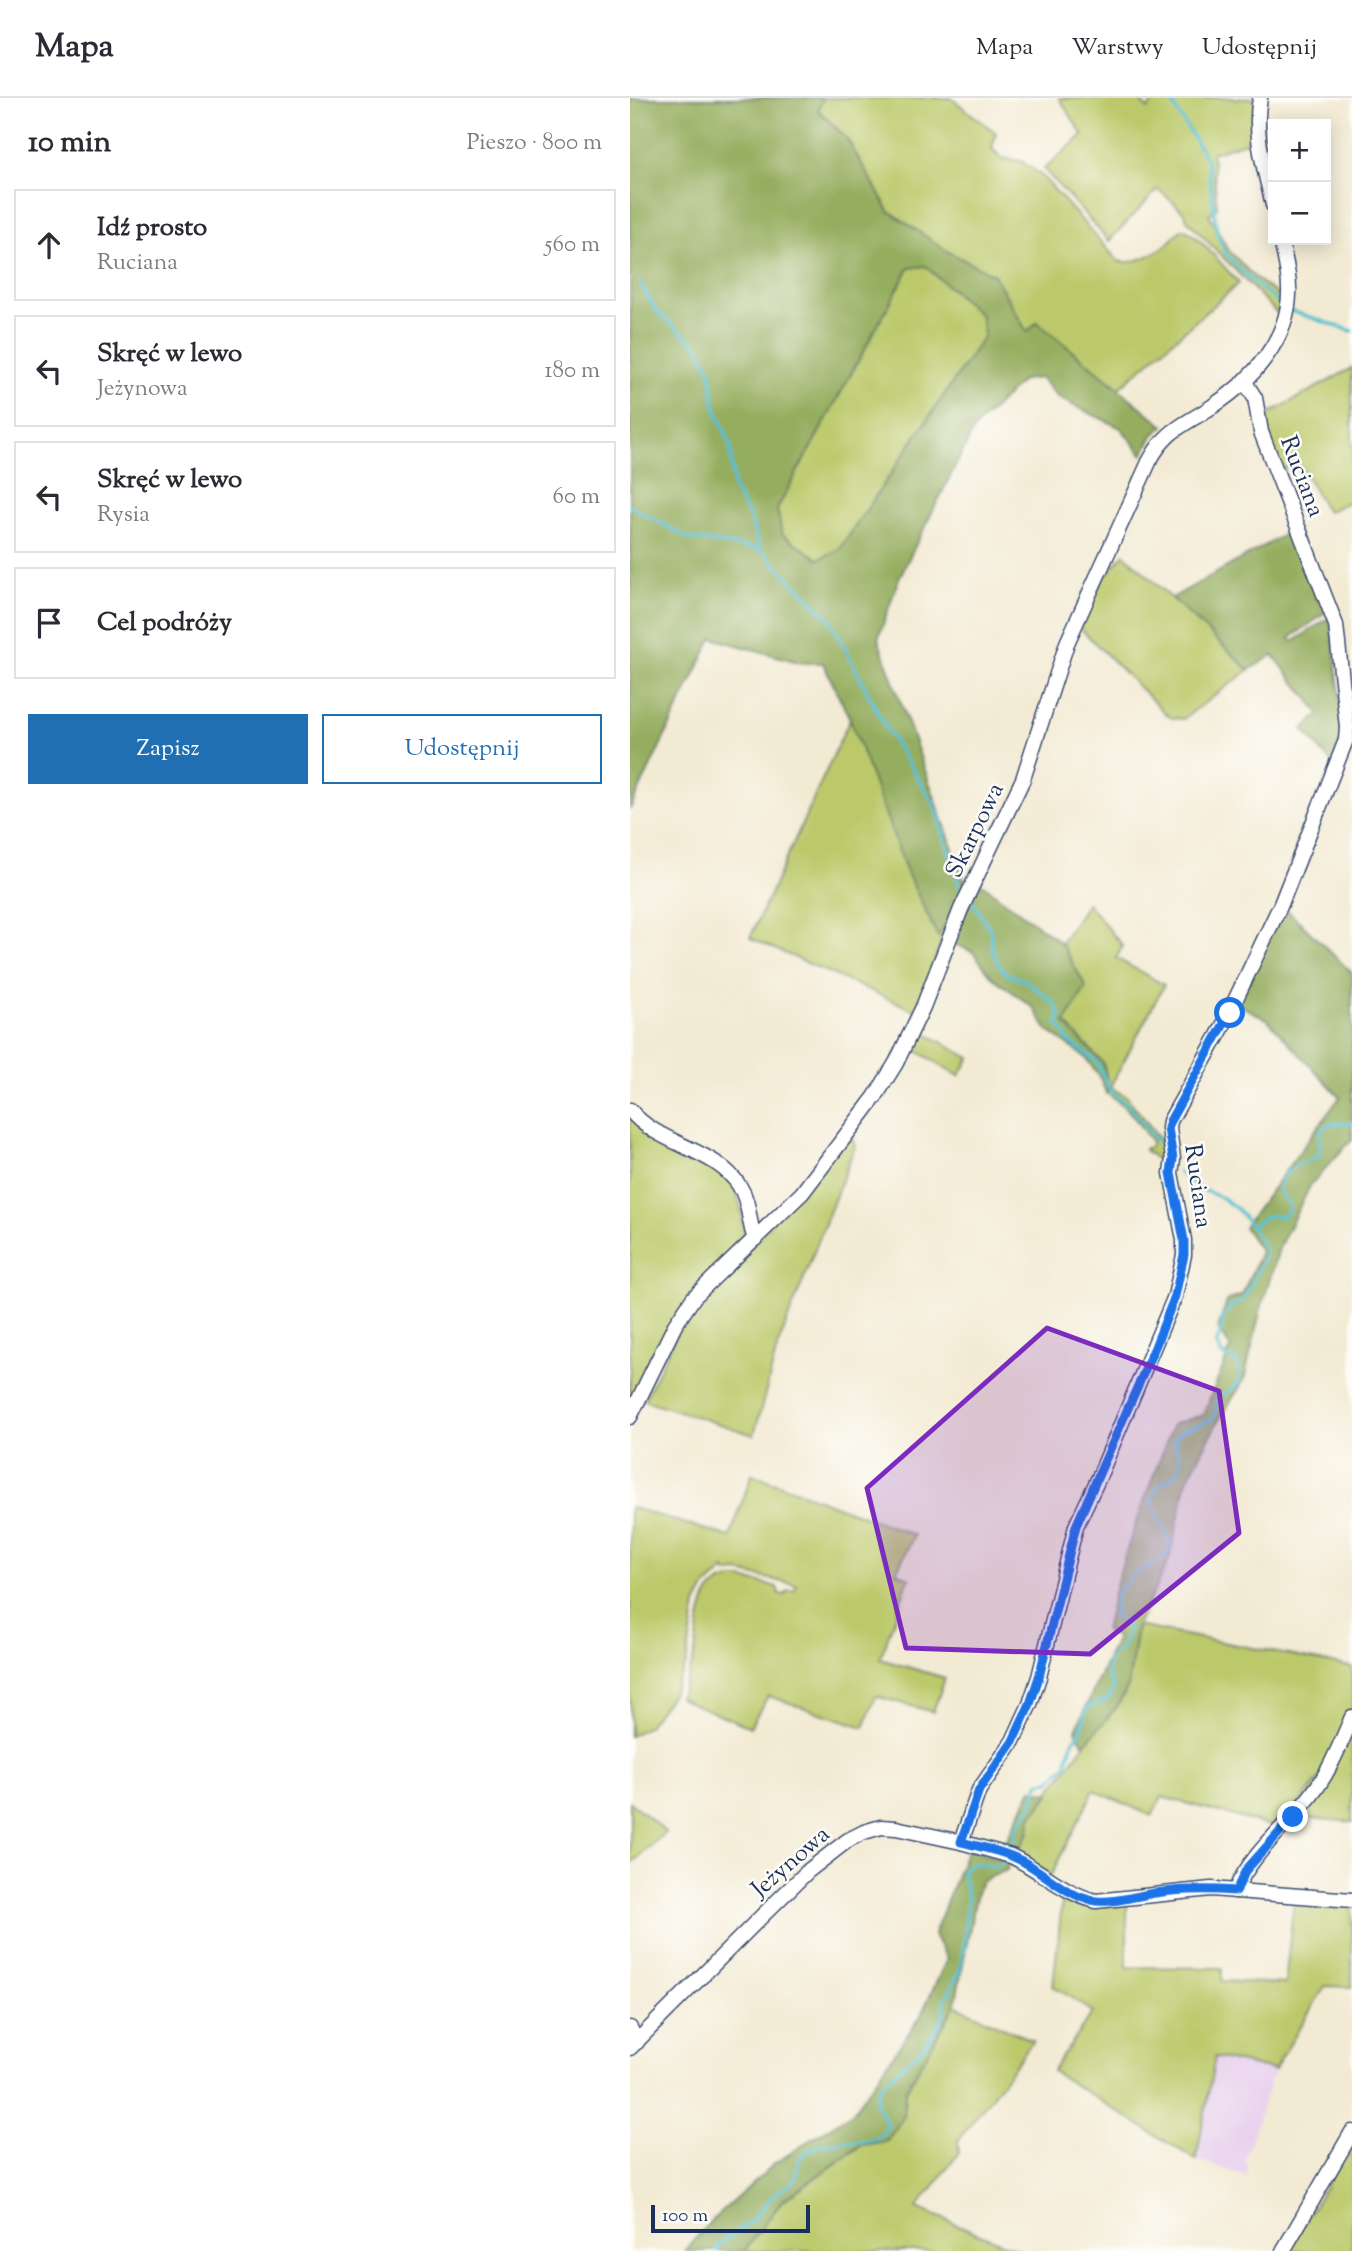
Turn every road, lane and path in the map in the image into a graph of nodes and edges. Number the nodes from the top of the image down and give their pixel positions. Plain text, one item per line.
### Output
1 (1260, 98) edge
2 (1268, 183) edge
3 (1282, 245) edge
4 (1245, 382) junction
5 (630, 1110) edge
6 (755, 1238) junction
7 (630, 1417) edge
8 (1352, 1717) edge
9 (961, 1842) junction
10 (1236, 1891) junction
11 (1352, 1900) edge
12 (630, 2028) edge
13 (634, 2045) edge
14 (1352, 2132) edge
15 (1283, 2251) edge

1 - 2 street
3 - 4 street, Skarpowa
4 - 6 street, Skarpowa
4 - 9 street, Ruciana
5 - 6 street
6 - 7 street, Skarpowa
8 - 10 street
9 - 10 street, Jeżynowa
9 - 13 street, Jeżynowa
10 - 11 street, Jeżynowa
12 - 13 street
14 - 15 street

